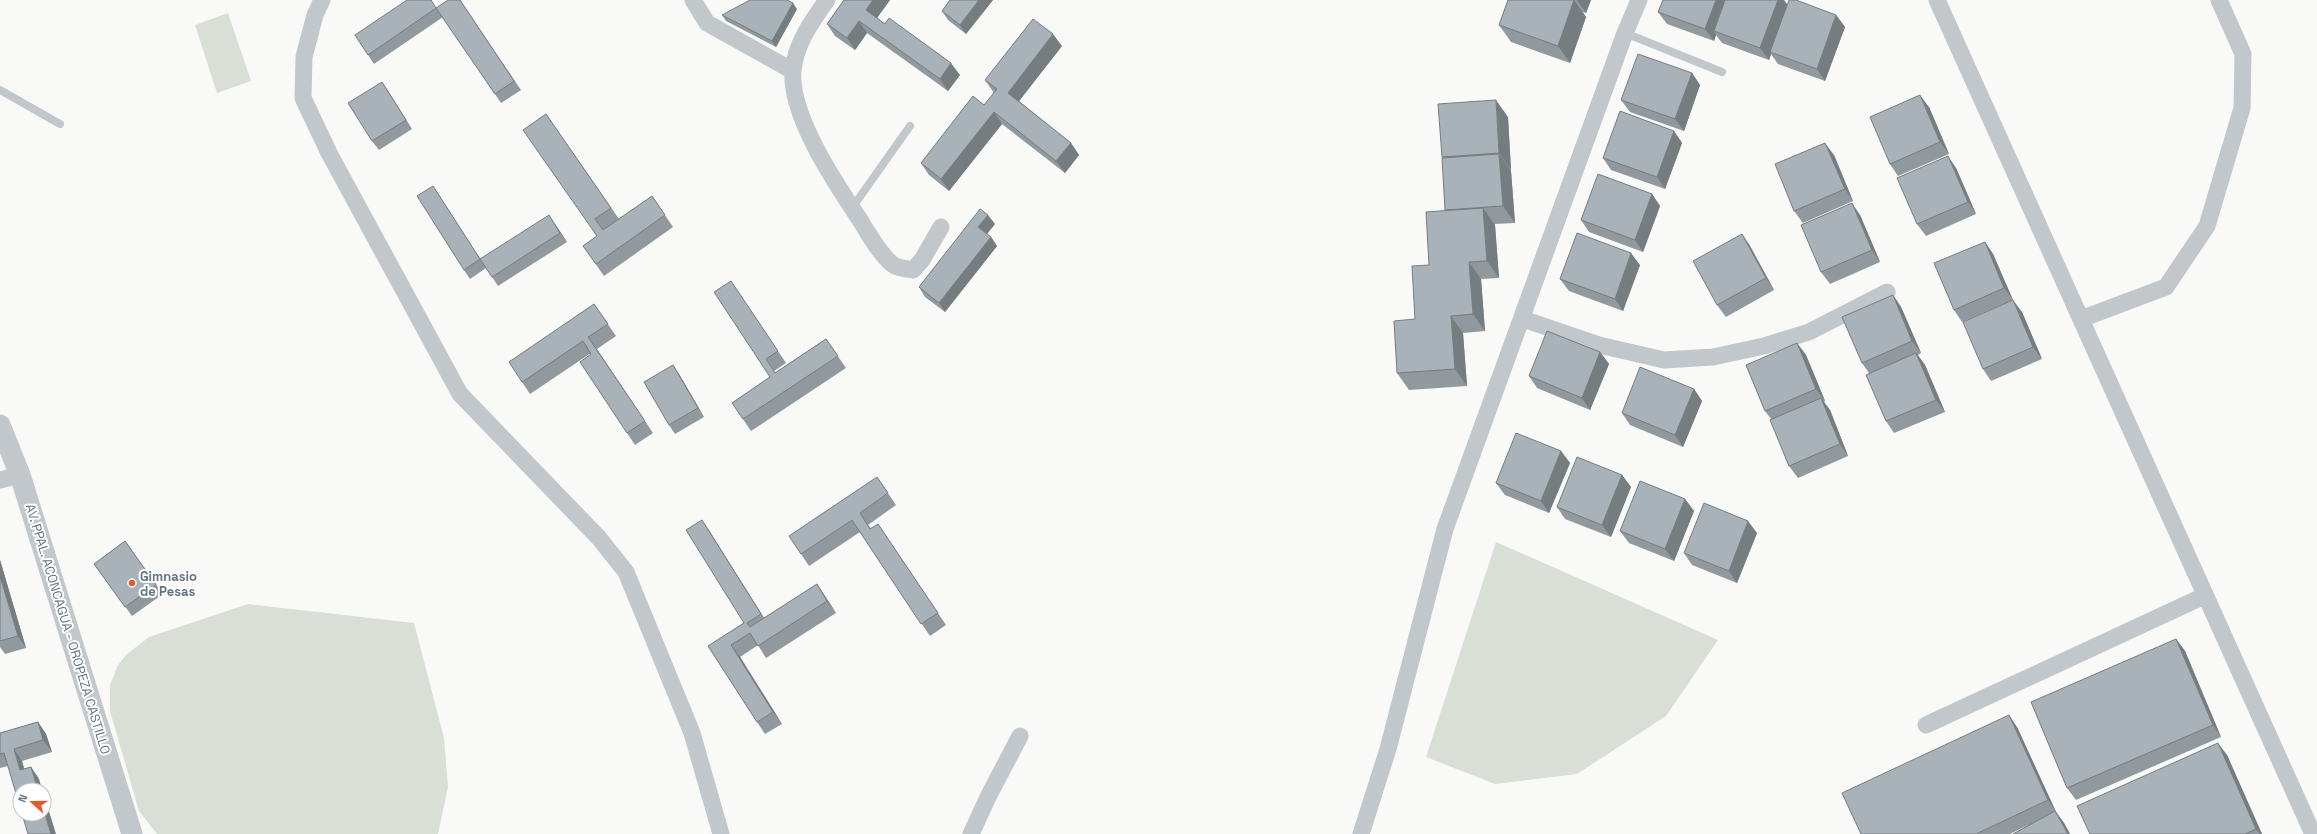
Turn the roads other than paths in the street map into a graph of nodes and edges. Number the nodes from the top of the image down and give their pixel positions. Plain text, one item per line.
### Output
1 (322, 0) edge
2 (693, 0) edge
3 (827, 0) edge
4 (1639, 0) edge
5 (1937, 0) edge
6 (2219, 0) edge
7 (1625, 33) junction
8 (793, 71) junction
9 (1722, 72) dead end
10 (0, 90) edge
11 (60, 124) dead end
12 (910, 126) dead end
13 (852, 208) junction
14 (941, 227) dead end
15 (1887, 292) dead end
16 (2081, 318) junction
17 (1523, 319) junction
18 (0, 425) edge
19 (20, 475) junction
20 (0, 480) edge
21 (2204, 596) junction
22 (1926, 725) dead end
23 (1020, 736) dead end
24 (132, 834) edge
25 (721, 834) edge
26 (971, 834) edge
27 (1361, 834) edge
28 (2313, 834) edge

1 - 25 street
2 - 8 street
3 - 8 street
4 - 7 street
5 - 16 street
6 - 16 street
7 - 9 lane
7 - 17 street
8 - 13 street
10 - 11 lane
12 - 13 lane
13 - 14 street
15 - 17 street
16 - 21 street
17 - 27 street
18 - 19 street, AV. PPAL. ACONCAGUA - OROPEZA CASTILLO
19 - 20 street
19 - 24 street, AV. PPAL. ACONCAGUA - OROPEZA CASTILLO
21 - 22 street
21 - 28 street
23 - 26 street

